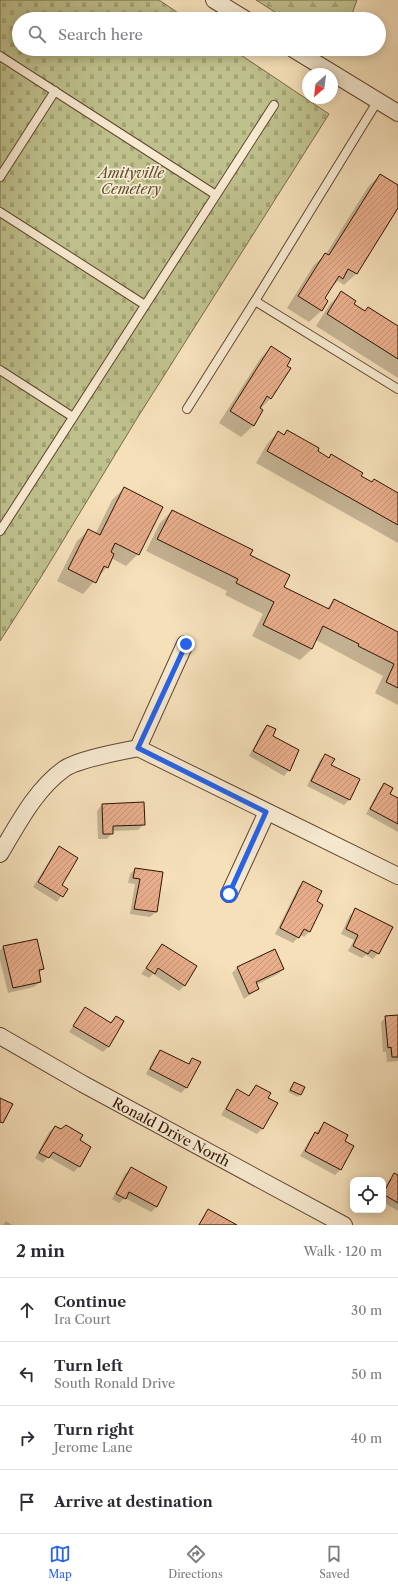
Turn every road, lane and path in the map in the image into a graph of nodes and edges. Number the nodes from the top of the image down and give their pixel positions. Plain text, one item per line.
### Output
1 (214, 0) edge
2 (234, 12) edge
3 (0, 56) edge
4 (304, 56) edge
5 (55, 91) junction
6 (377, 102) junction
7 (274, 105) dead end
8 (398, 113) edge
9 (0, 177) edge
10 (216, 195) junction
11 (0, 212) edge
12 (254, 301) junction
13 (145, 306) junction
14 (0, 370) edge
15 (398, 389) edge
16 (187, 410) dead end
17 (73, 417) junction
18 (1, 529) edge
19 (186, 644) dead end
20 (138, 748) junction
21 (266, 812) junction
22 (0, 854) edge
23 (398, 876) edge
24 (229, 894) dead end
25 (0, 1036) edge
26 (344, 1225) edge

1 - 2 street
3 - 5 lane
4 - 6 street
5 - 9 lane
5 - 10 lane
6 - 8 street
6 - 12 lane
7 - 10 lane
10 - 13 lane
11 - 13 lane
12 - 15 lane
12 - 16 lane
13 - 17 lane
14 - 17 lane
17 - 18 lane
19 - 20 street
20 - 21 street
20 - 22 street
21 - 23 street
21 - 24 street
25 - 26 street, Ronald Drive North

